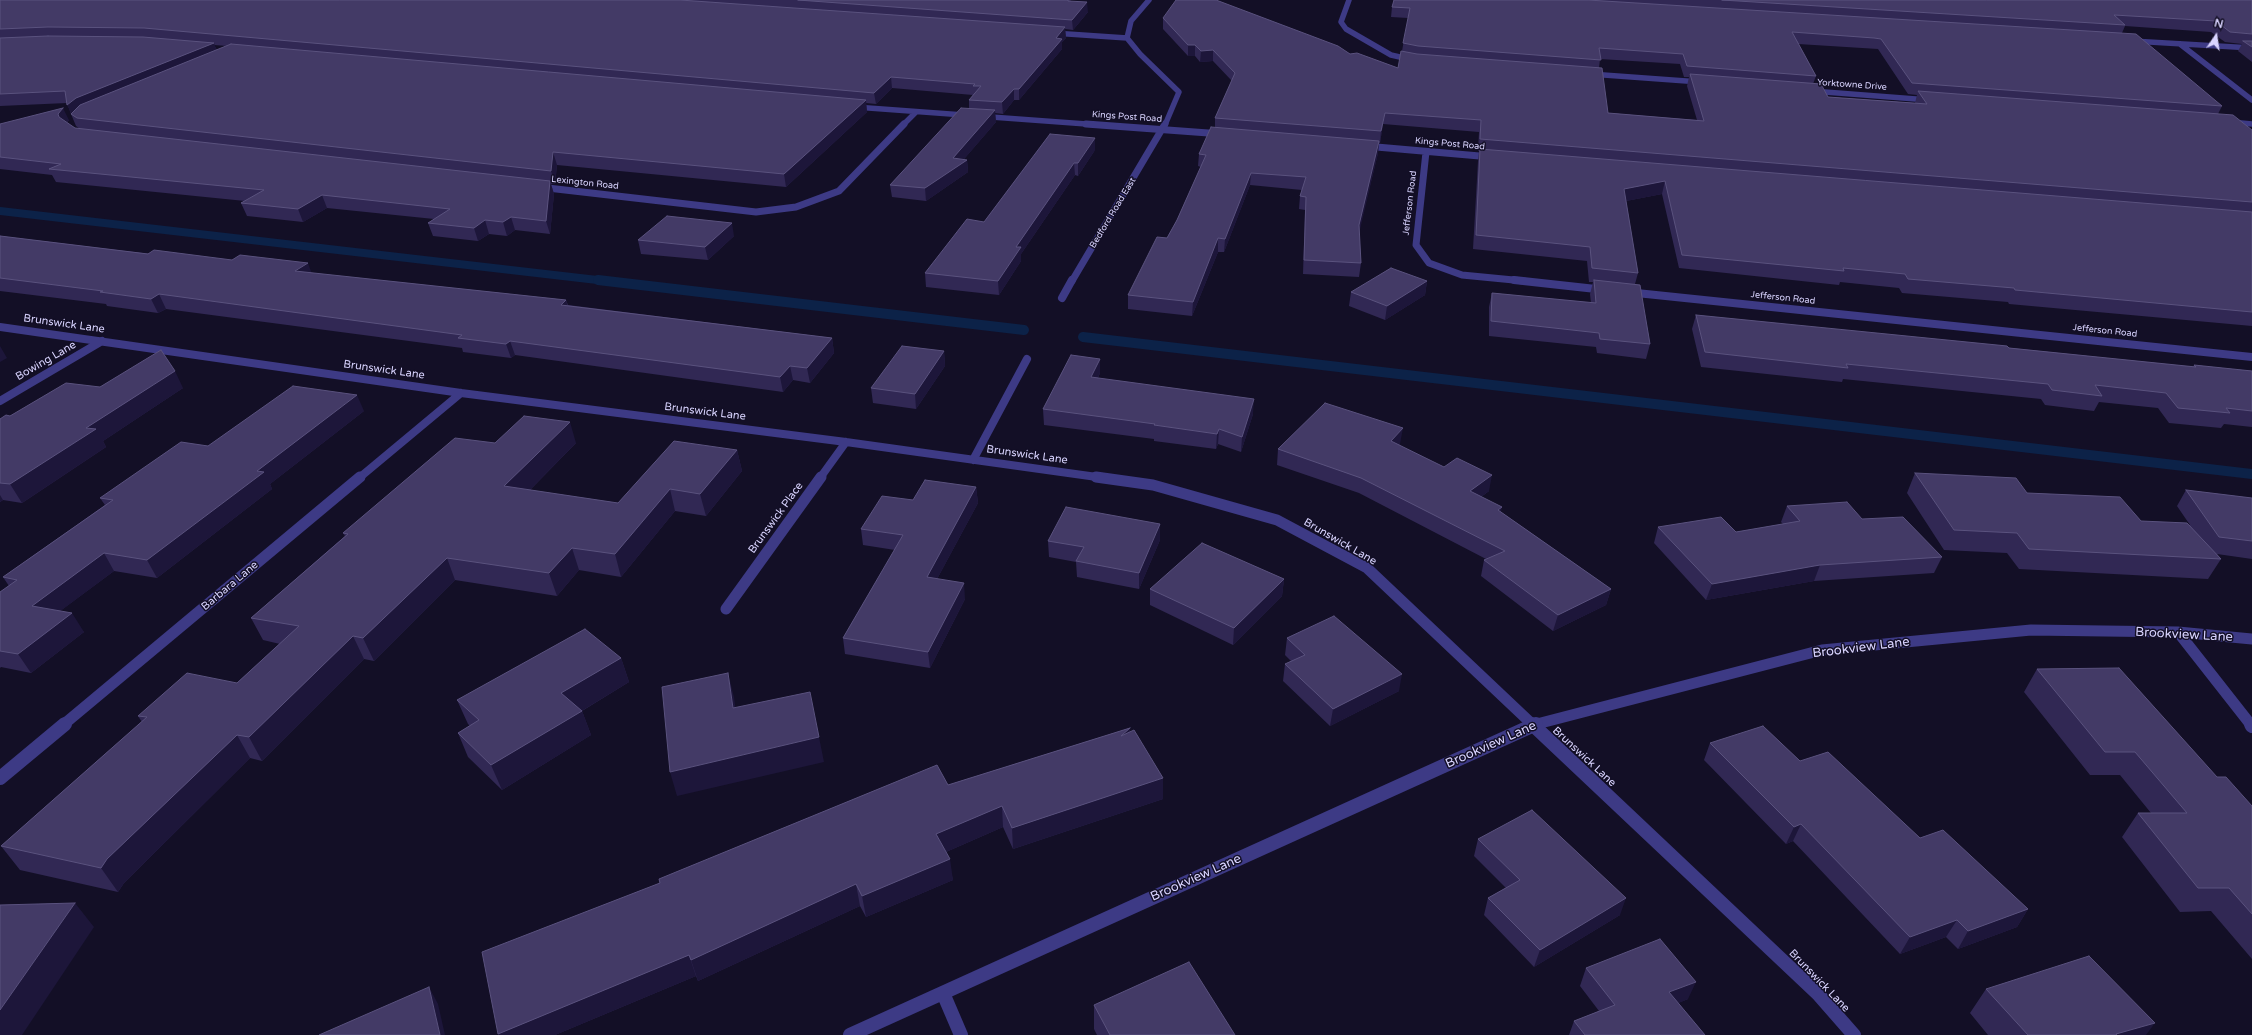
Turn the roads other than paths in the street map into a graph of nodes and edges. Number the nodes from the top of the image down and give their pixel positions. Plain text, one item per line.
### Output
1 (1148, 0) edge
2 (1349, 0) edge
3 (1048, 32) edge
4 (1127, 38) junction
5 (2124, 40) edge
6 (2180, 44) junction
7 (2252, 48) edge
8 (1416, 61) edge
9 (1584, 73) edge
10 (1711, 83) edge
11 (1806, 90) edge
12 (1934, 100) edge
13 (2252, 100) edge
14 (845, 106) edge
15 (916, 112) junction
16 (2220, 122) edge
17 (2252, 124) edge
18 (1163, 128) junction
19 (1233, 135) edge
20 (1357, 145) edge
21 (1426, 152) junction
22 (1498, 158) edge
23 (534, 186) edge
24 (1062, 298) dead end
25 (0, 327) edge
26 (102, 341) junction
27 (2252, 356) edge
28 (1027, 359) dead end
29 (461, 393) junction
30 (0, 401) edge
31 (846, 442) junction
32 (973, 460) junction
33 (726, 608) dead end
34 (2178, 632) junction
35 (2252, 639) edge
36 (1533, 725) junction
37 (2252, 726) edge
38 (0, 778) edge
39 (943, 992) junction
40 (850, 1035) edge
41 (961, 1035) edge
42 (1854, 1035) edge

1 - 4 street
2 - 8 street
3 - 4 street
4 - 18 street, Bedford Road East
5 - 6 street
6 - 7 street
6 - 13 street
9 - 10 street
11 - 12 street, Yorktowne Drive
14 - 15 street, Kings Post Road
15 - 18 street, Kings Post Road
15 - 23 street, Lexington Road
16 - 17 street
18 - 19 street, Kings Post Road
18 - 24 street, Bedford Road East
20 - 21 street, Kings Post Road
21 - 22 street, Kings Post Road
21 - 27 street, Jefferson Road
25 - 26 street, Brunswick Lane
26 - 29 street, Brunswick Lane
26 - 30 street, Bowing Lane
28 - 32 street
29 - 31 street, Brunswick Lane
29 - 38 street, Barbara Lane
31 - 32 street, Brunswick Lane
31 - 33 street, Brunswick Place
32 - 36 street, Brunswick Lane
34 - 35 street, Brookview Lane
34 - 36 street, Brookview Lane
34 - 37 street
36 - 39 street, Brookview Lane
36 - 42 street, Brunswick Lane
39 - 40 street, Brookview Lane
39 - 41 street

